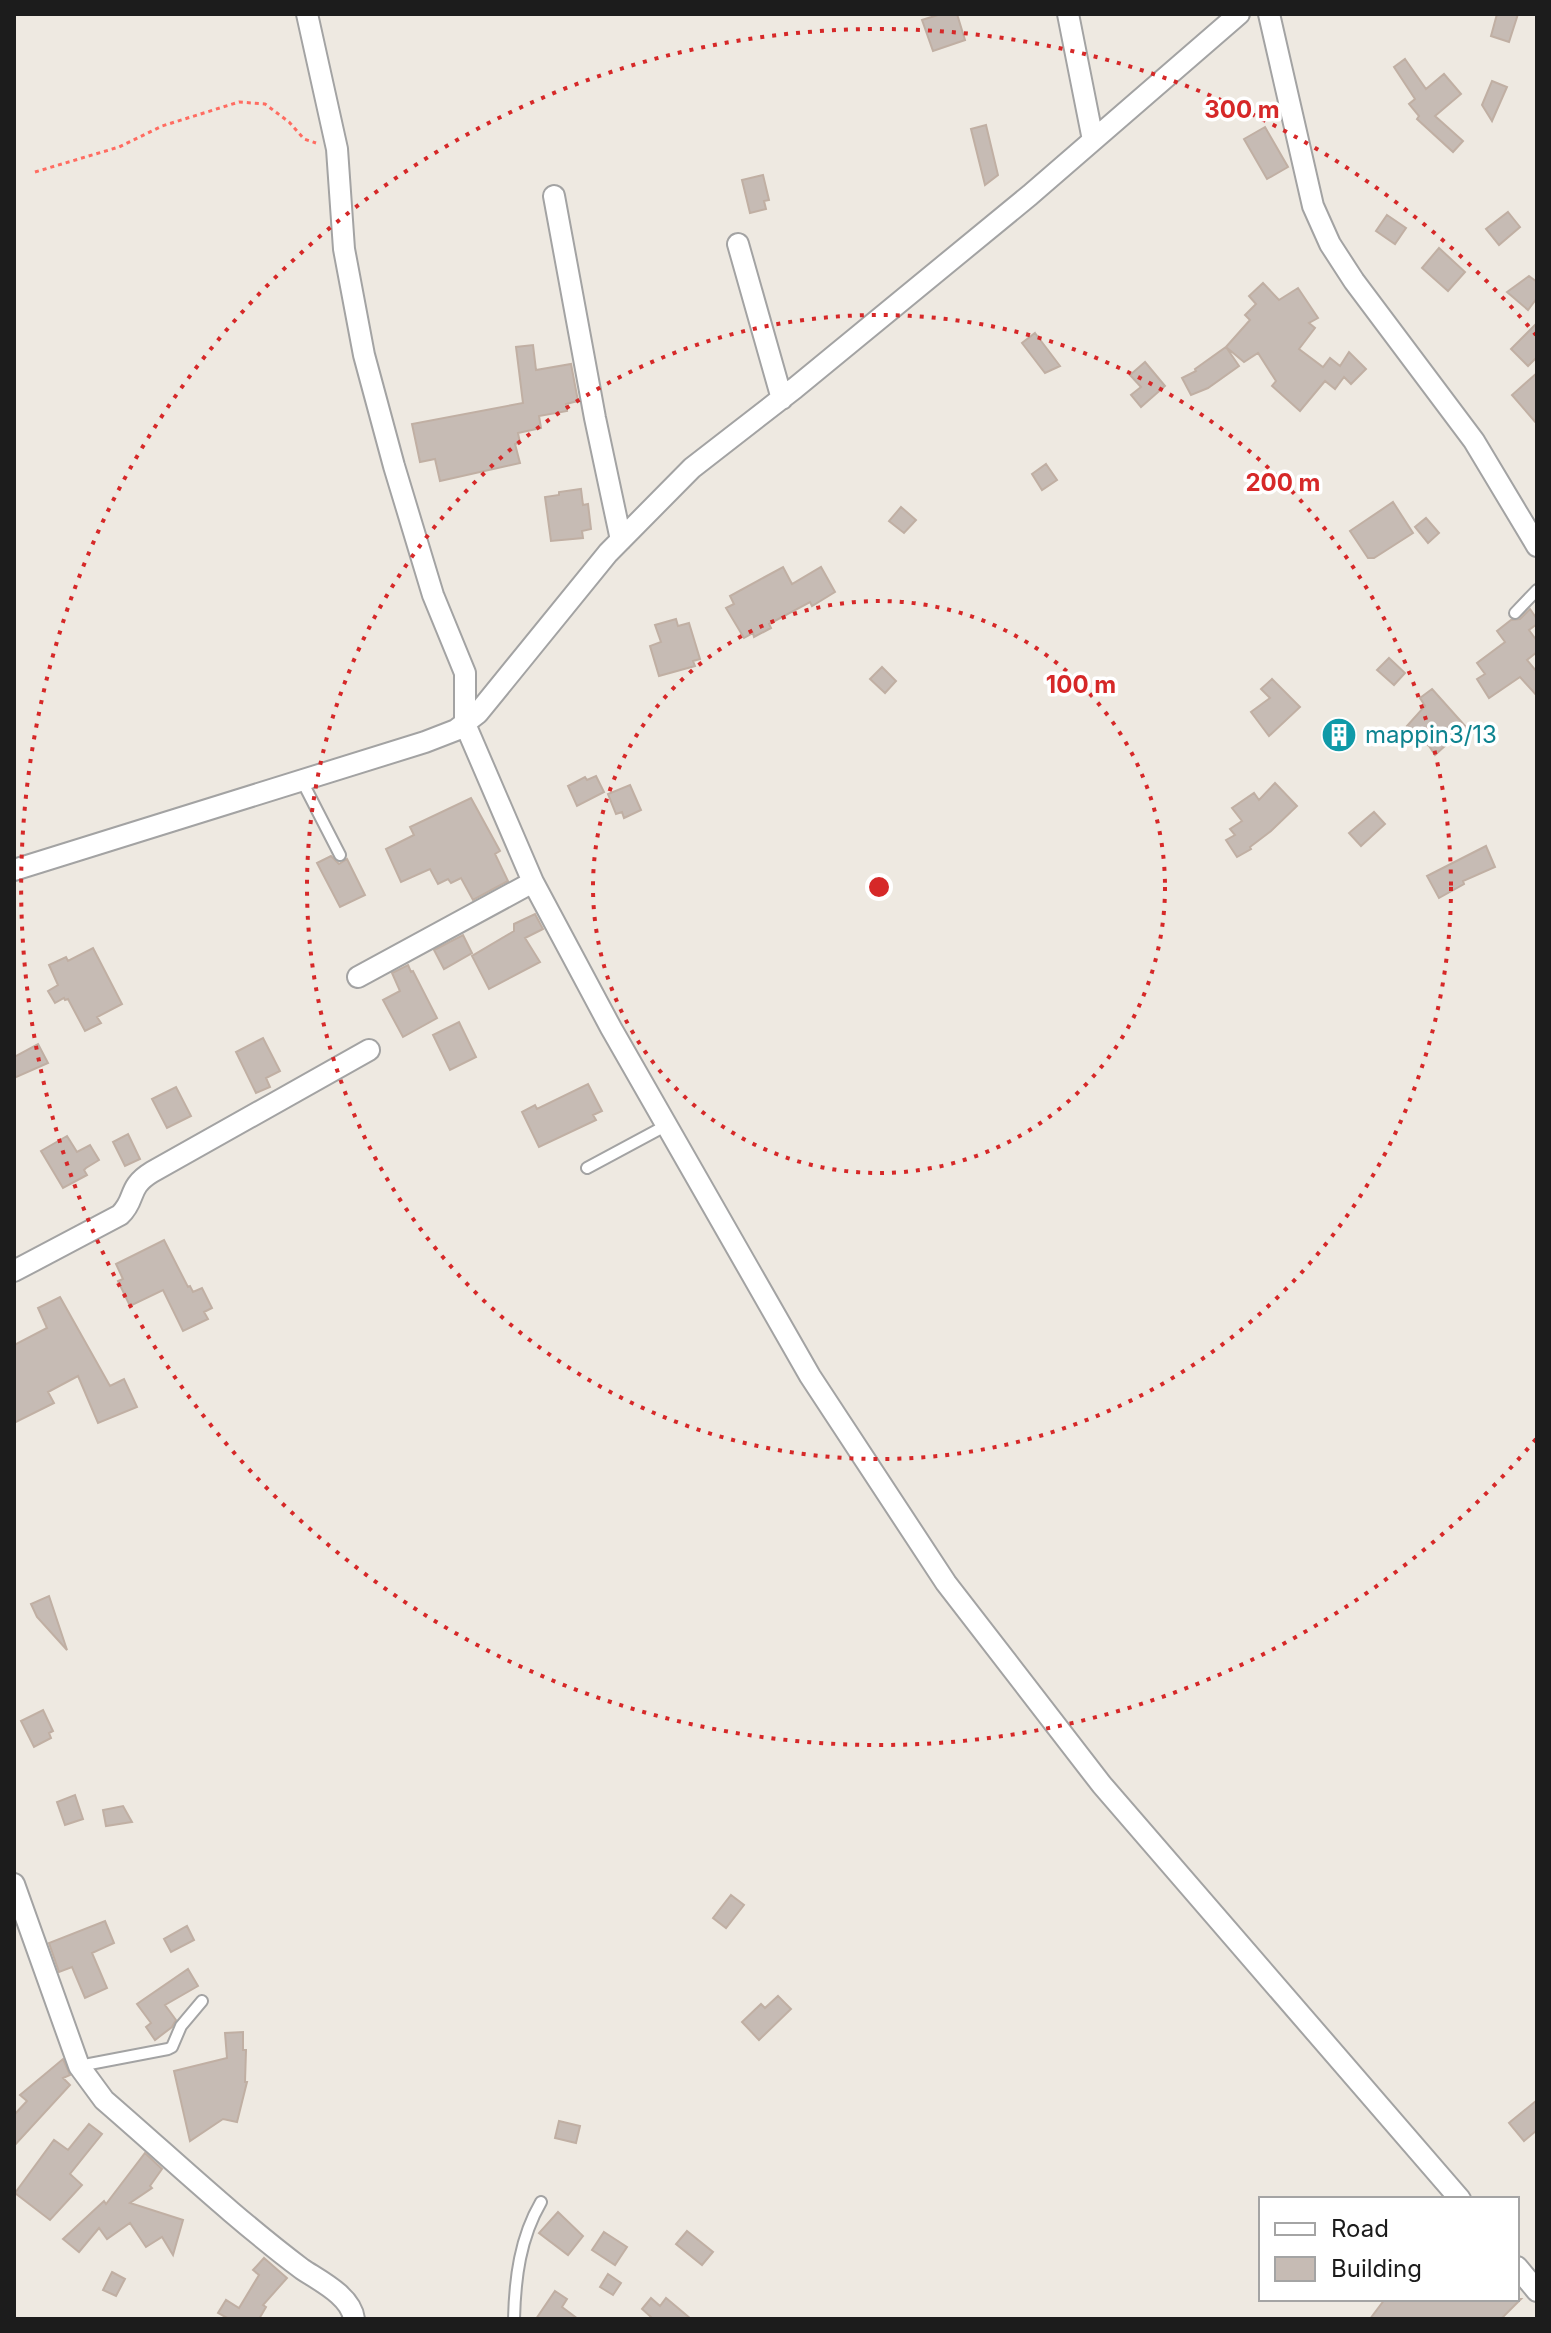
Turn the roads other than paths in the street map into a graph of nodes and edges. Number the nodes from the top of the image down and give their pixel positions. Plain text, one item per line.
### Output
1 (307, 14) edge
2 (1068, 14) edge
3 (1239, 14) edge
4 (1269, 14) edge
5 (1093, 140) junction
6 (554, 196) dead end
7 (738, 244) dead end
8 (782, 399) junction
9 (621, 540) junction
10 (1537, 546) edge
11 (1537, 590) edge
12 (1515, 613) dead end
13 (465, 724) junction
14 (302, 781) junction
15 (340, 855) dead end
16 (14, 870) edge
17 (533, 882) junction
18 (358, 977) dead end
19 (369, 1050) dead end
20 (667, 1125) junction
21 (587, 1168) dead end
22 (14, 1271) edge
23 (14, 1884) edge
24 (202, 2001) dead end
25 (79, 2066) junction
26 (1458, 2197) edge
27 (541, 2202) dead end
28 (1519, 2269) edge
29 (1537, 2291) edge
30 (354, 2319) edge
31 (514, 2319) edge

1 - 13 street
2 - 5 street
3 - 5 street
4 - 10 street
5 - 8 street
6 - 9 street
7 - 8 street
8 - 9 street
9 - 13 street
11 - 12 lane
13 - 14 street
13 - 17 street
14 - 15 lane
14 - 16 street
17 - 18 street
17 - 20 street
19 - 22 street
20 - 21 lane
20 - 26 street
23 - 25 street
24 - 25 lane
25 - 30 street
27 - 31 lane
28 - 29 street

